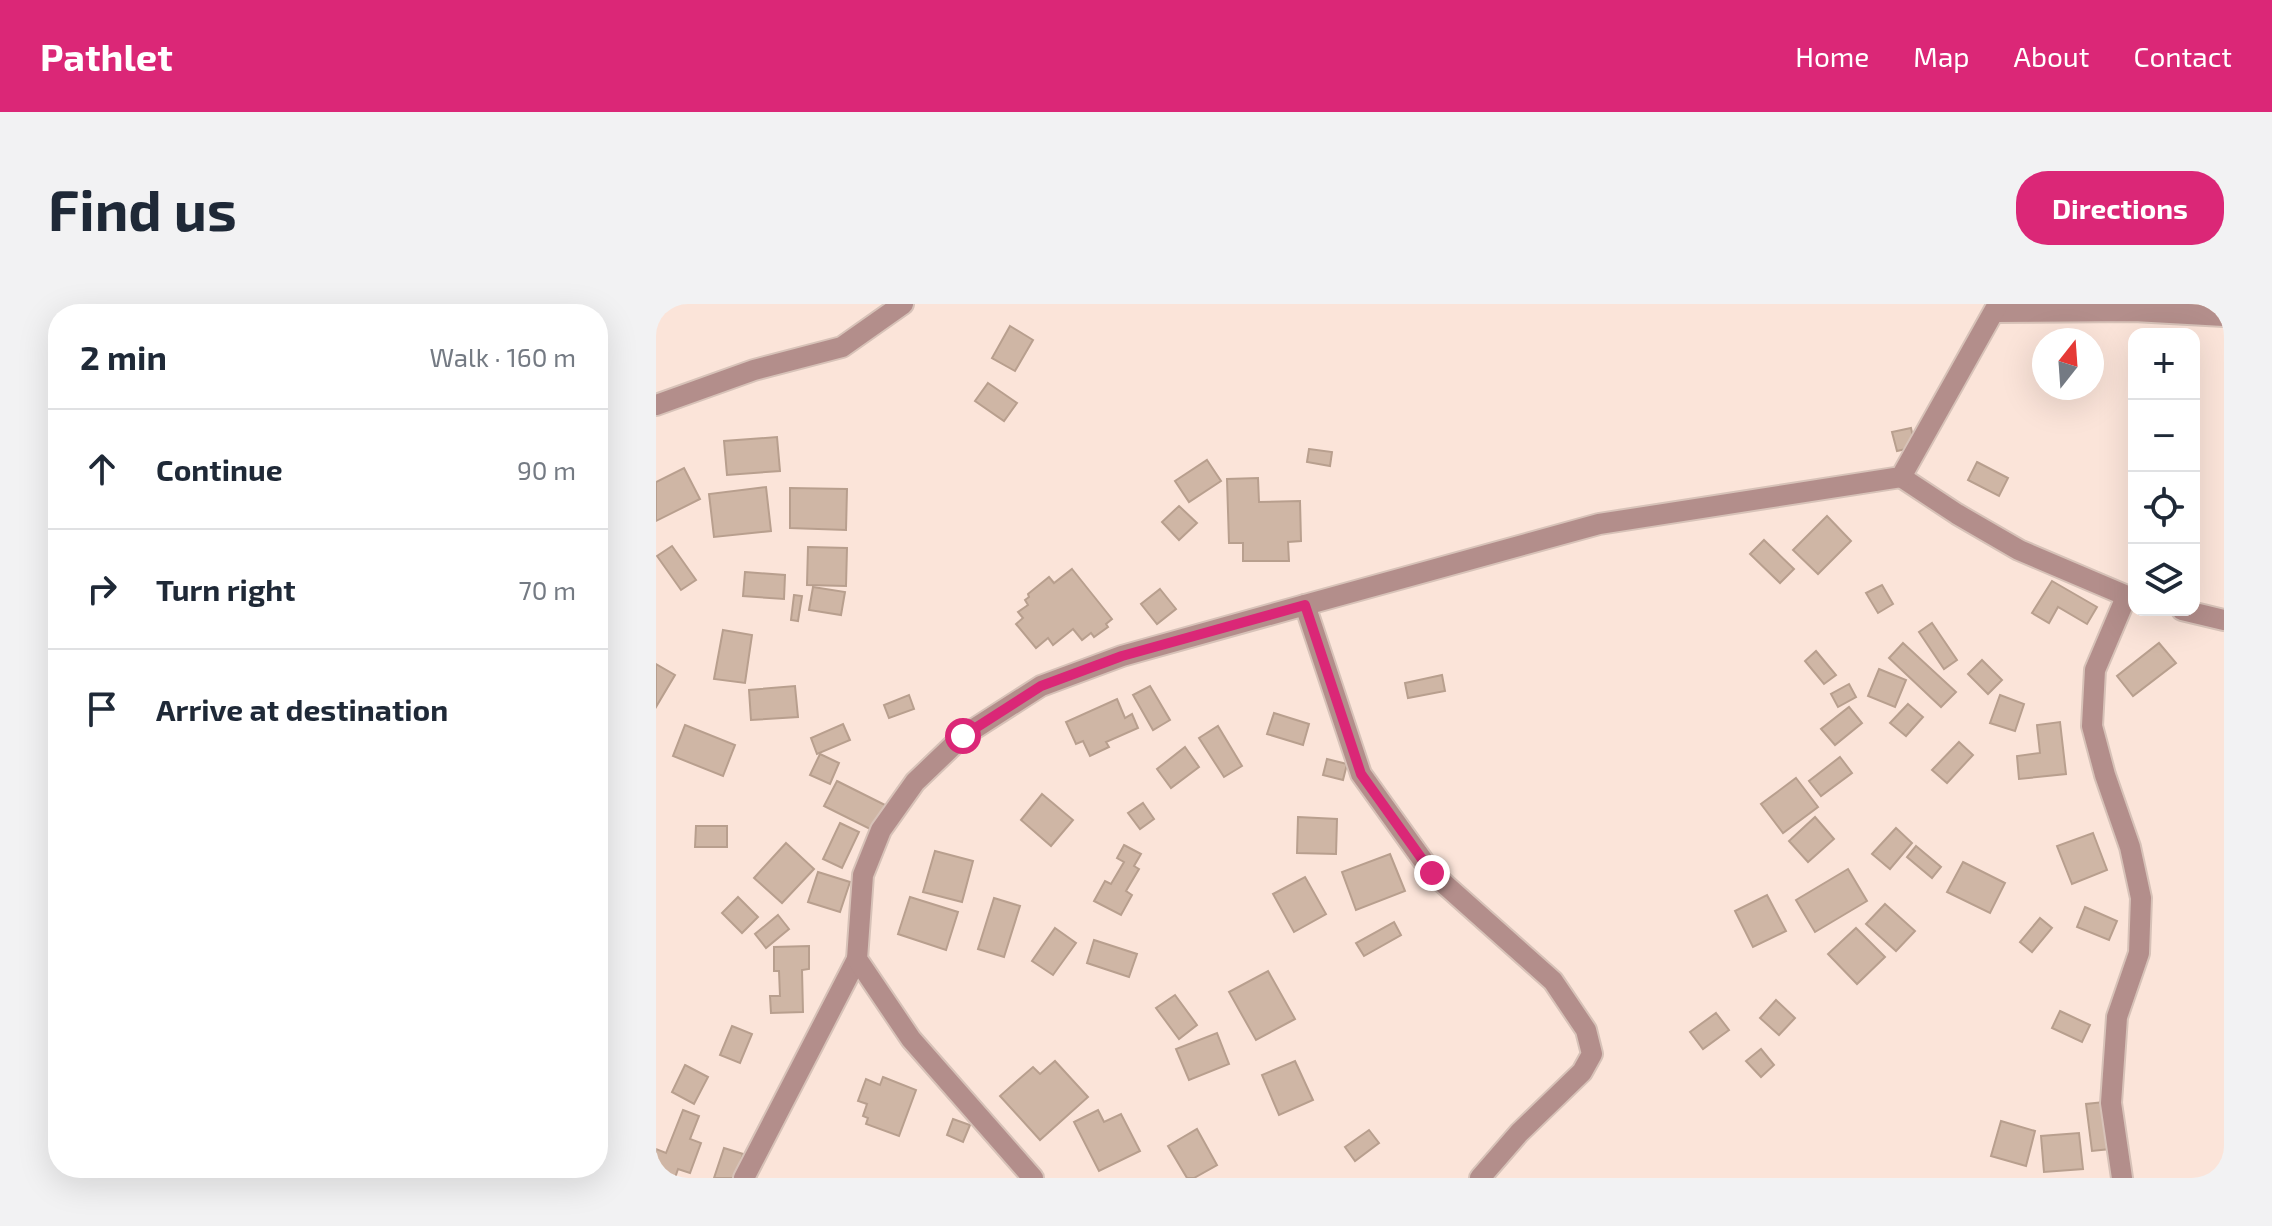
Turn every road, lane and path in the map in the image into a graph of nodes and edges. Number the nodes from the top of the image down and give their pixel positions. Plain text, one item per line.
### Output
1 (903, 304) edge
2 (1997, 308) edge
3 (2038, 309) edge
4 (2224, 316) edge
5 (656, 405) edge
6 (1901, 477) junction
7 (2128, 597) edge
8 (2128, 602) edge
9 (1305, 605) junction
10 (2200, 614) edge
11 (2224, 620) edge
12 (857, 959) junction
13 (1483, 1177) edge
14 (744, 1178) edge
15 (1033, 1178) edge
16 (2122, 1178) edge

1 - 5 street
2 - 3 street
2 - 6 street
3 - 4 street
6 - 7 street
6 - 9 street
8 - 16 street
9 - 12 street
9 - 13 street
10 - 11 street
12 - 14 street
12 - 15 street

